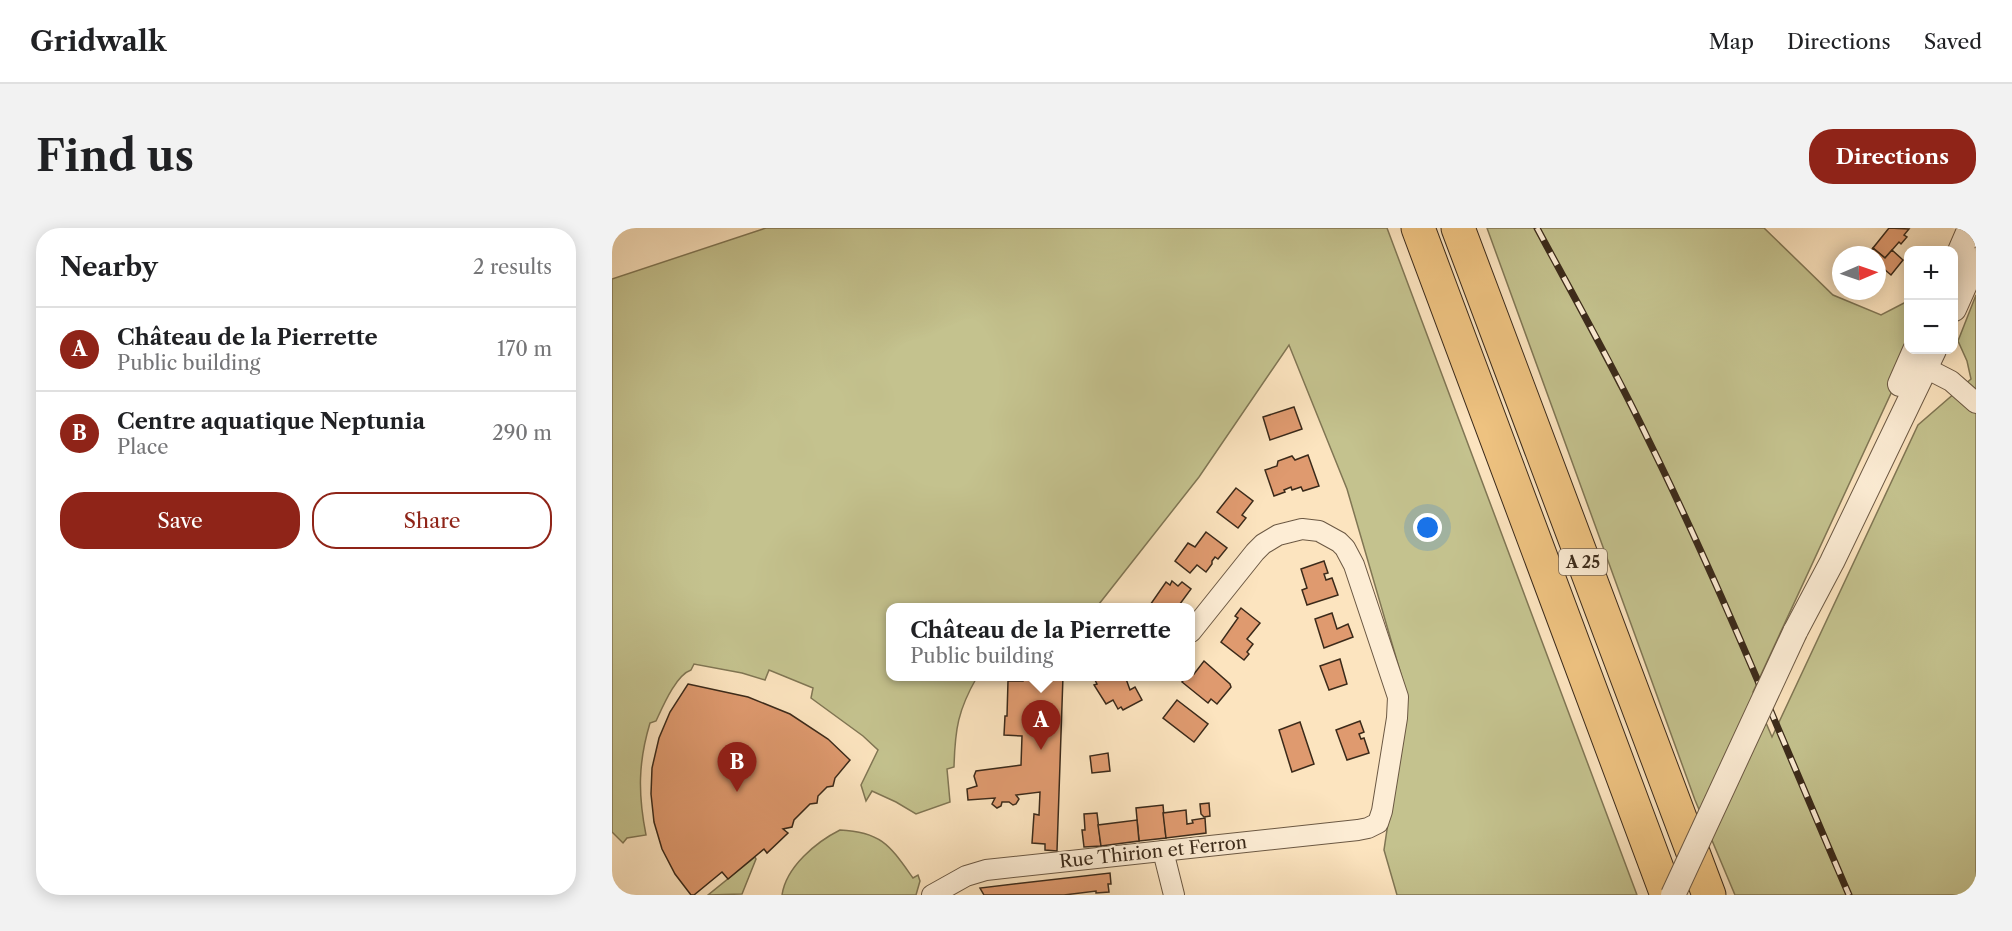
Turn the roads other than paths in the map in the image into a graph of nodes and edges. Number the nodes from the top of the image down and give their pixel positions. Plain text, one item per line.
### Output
1 (1418, 228) edge
2 (1458, 228) edge
3 (1970, 228) edge
4 (1958, 253) edge
5 (1976, 260) edge
6 (1957, 300) edge
7 (1921, 357) edge
8 (1976, 403) edge
9 (1195, 627) edge
10 (1163, 851) junction
11 (932, 895) edge
12 (1174, 895) edge
13 (1667, 895) edge
14 (1673, 895) edge
15 (1709, 895) edge

1 - 13 highway, A 25
2 - 15 highway, A 25
3 - 4 street
5 - 6 street
7 - 8 street
7 - 14 street, bridge
9 - 10 street, Rue Thirion et Ferron
10 - 11 street, Rue Thirion et Ferron
10 - 12 street

